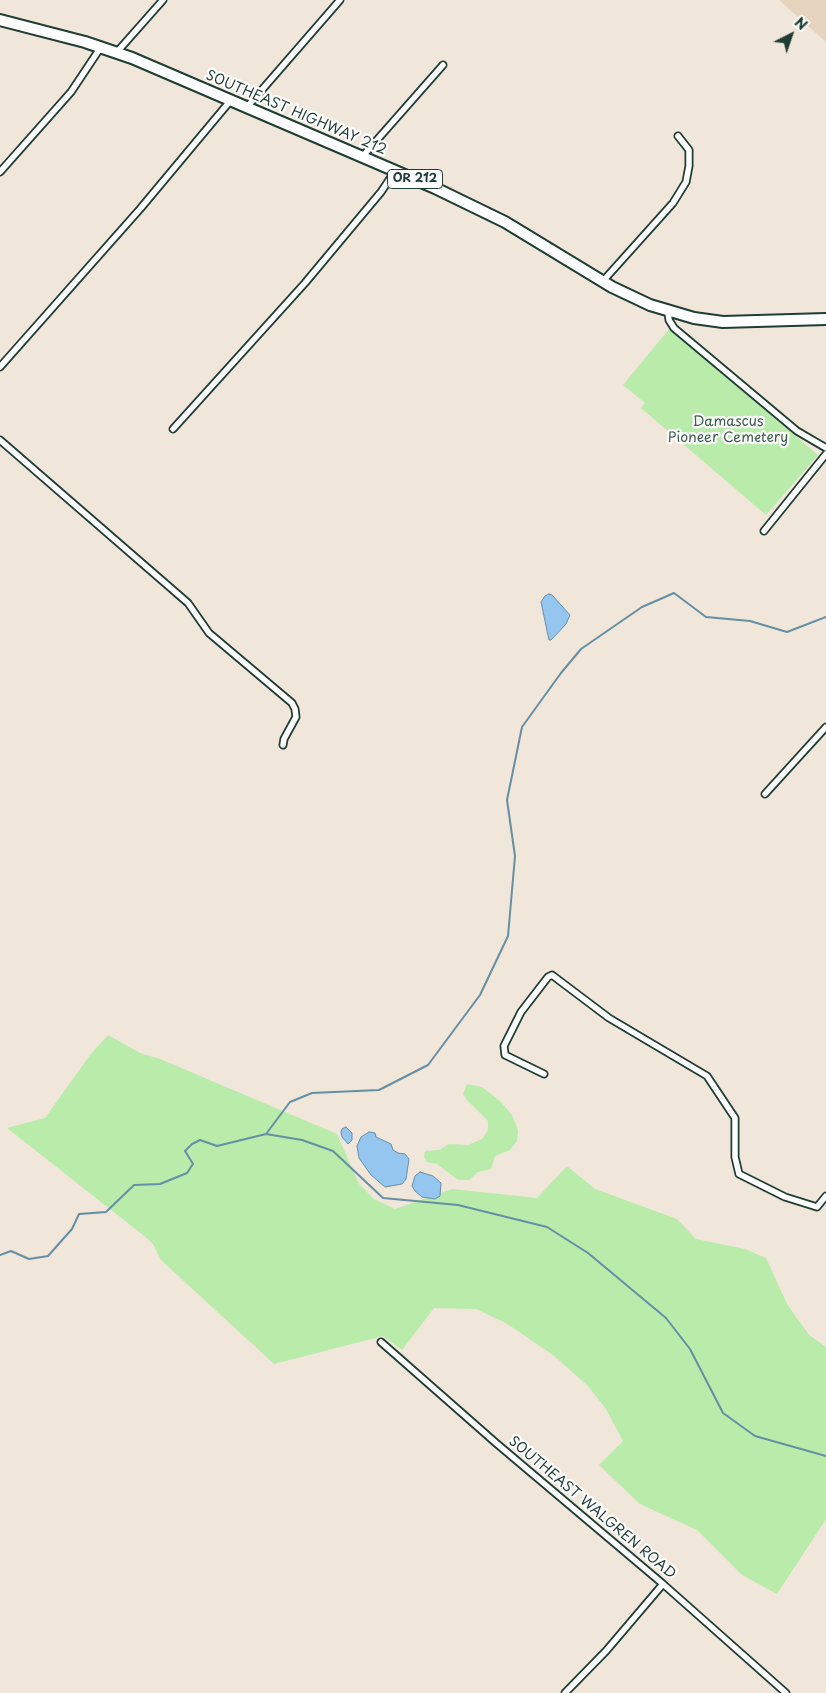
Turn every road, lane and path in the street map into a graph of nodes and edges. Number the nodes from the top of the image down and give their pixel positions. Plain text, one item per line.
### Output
1 (163, 0) edge
2 (340, 0) edge
3 (0, 20) edge
4 (101, 47) junction
5 (117, 52) junction
6 (443, 65) dead end
7 (231, 100) junction
8 (246, 106) junction
9 (678, 136) dead end
10 (362, 157) junction
11 (395, 171) junction
12 (0, 172) edge
13 (603, 281) junction
14 (668, 312) junction
15 (826, 319) edge
16 (0, 367) edge
17 (173, 429) dead end
18 (0, 440) edge
19 (826, 448) edge
20 (826, 454) edge
21 (764, 531) dead end
22 (826, 727) edge
23 (283, 745) dead end
24 (765, 794) dead end
25 (544, 1074) dead end
26 (826, 1196) edge
27 (381, 1342) dead end
28 (663, 1584) junction
29 (565, 1693) edge
30 (786, 1693) edge

1 - 5 street
2 - 8 street
3 - 4 highway, SOUTHEAST HIGHWAY 212 / OR 212
4 - 5 highway, SOUTHEAST HIGHWAY 212 / OR 212
4 - 12 street
5 - 7 highway, SOUTHEAST HIGHWAY 212 / OR 212
6 - 10 street
7 - 8 highway, SOUTHEAST HIGHWAY 212 / OR 212
7 - 16 street
8 - 10 highway, SOUTHEAST HIGHWAY 212 / OR 212
9 - 13 street
10 - 11 highway, SOUTHEAST HIGHWAY 212 / OR 212
11 - 13 highway, SOUTHEAST HIGHWAY 212 / OR 212
11 - 17 street
13 - 14 highway, SOUTHEAST HIGHWAY 212 / OR 212
14 - 15 highway, SOUTHEAST HIGHWAY 212 / OR 212
14 - 19 street
18 - 23 street
20 - 21 street
22 - 24 street
25 - 26 street
27 - 28 street, SOUTHEAST WALGREN ROAD
28 - 29 street
28 - 30 street, SOUTHEAST WALGREN ROAD

